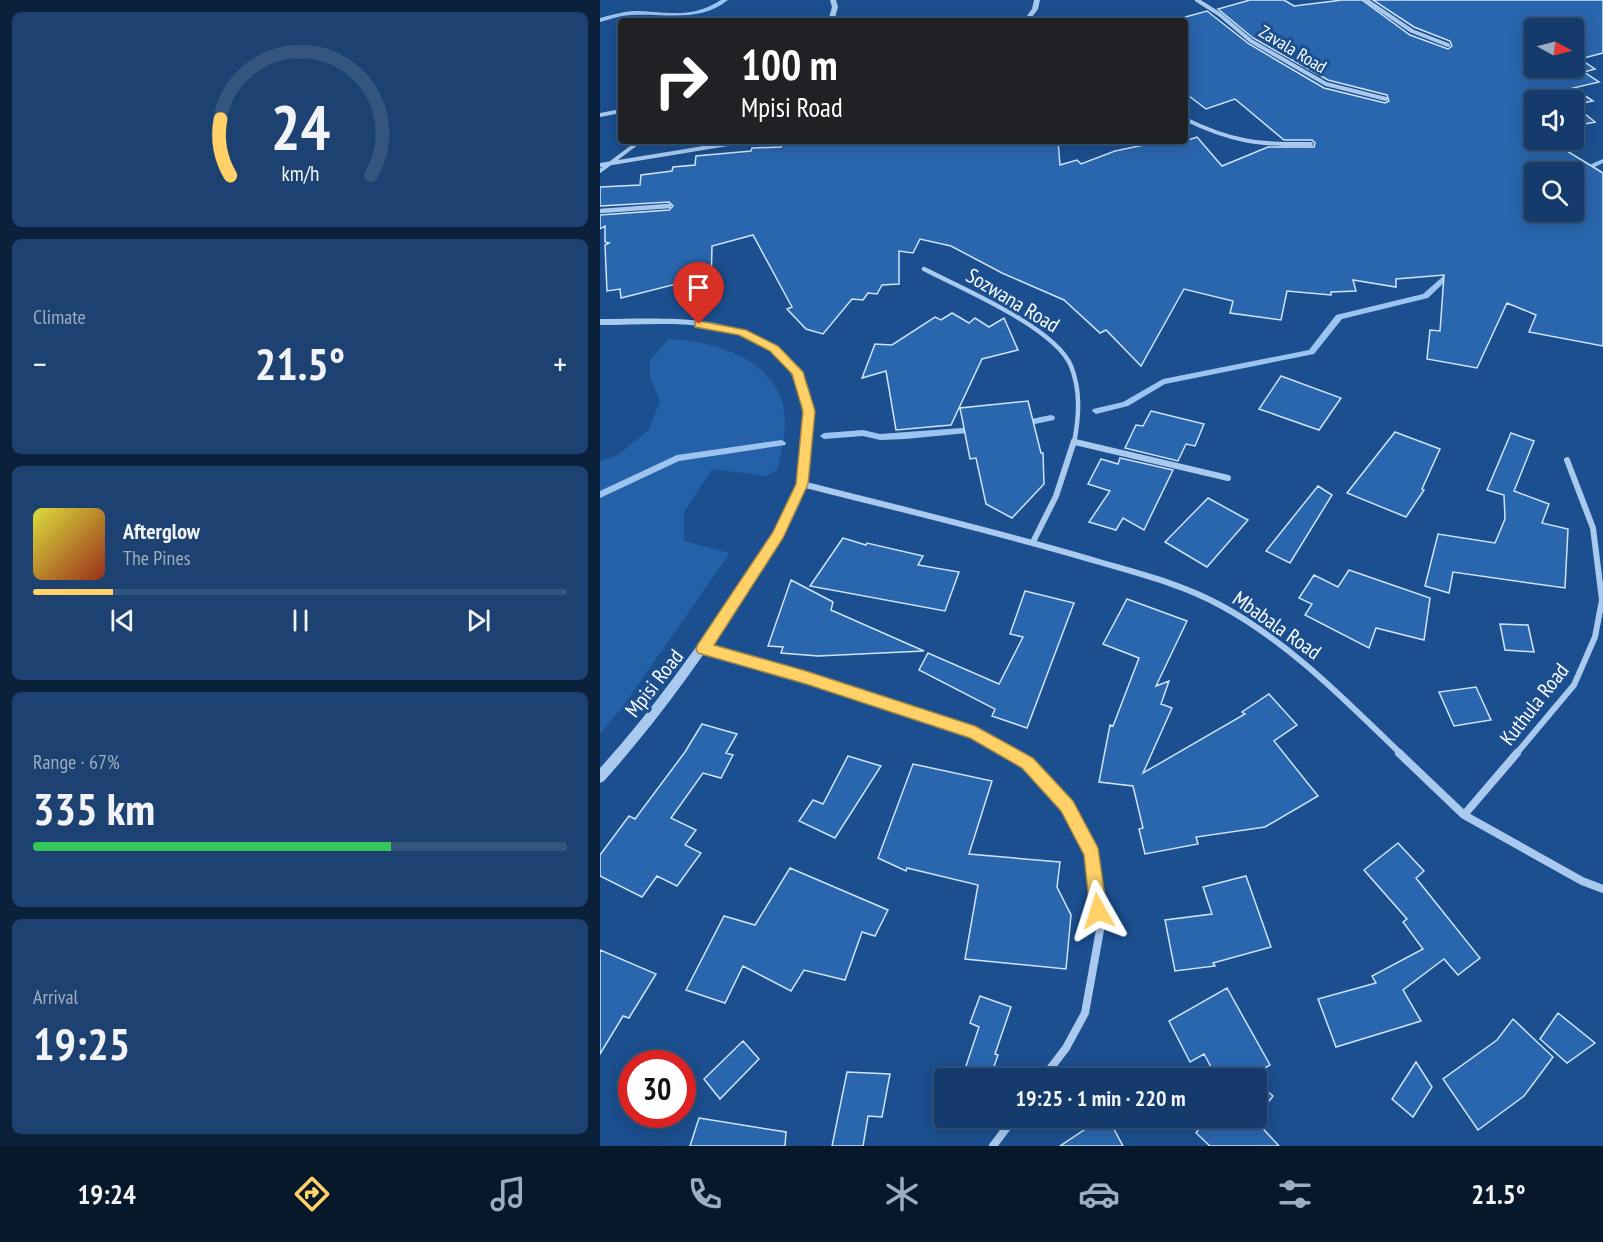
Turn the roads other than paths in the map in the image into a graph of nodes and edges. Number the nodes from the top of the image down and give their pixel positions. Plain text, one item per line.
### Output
1 (833, 0) edge
2 (1037, 0) edge
3 (1197, 0) edge
4 (1366, 0) edge
5 (832, 18) edge
6 (1028, 18) edge
7 (1448, 45) dead end
8 (1386, 99) dead end
9 (618, 112) edge
10 (600, 115) edge
11 (1188, 120) edge
12 (636, 144) edge
13 (728, 144) edge
14 (1311, 144) dead end
15 (609, 164) junction
16 (600, 165) edge
17 (600, 171) edge
18 (669, 206) dead end
19 (600, 210) edge
20 (924, 268) dead end
21 (600, 322) edge
22 (1075, 442) junction
23 (1567, 460) dead end
24 (1228, 478) dead end
25 (802, 484) junction
26 (1033, 542) junction
27 (704, 649) junction
28 (600, 777) edge
29 (1464, 815) junction
30 (1603, 889) edge
31 (1051, 1068) edge
32 (1006, 1128) edge
33 (993, 1146) edge

1 - 5 street
2 - 6 street
3 - 8 street, Zavala Road
4 - 7 street
9 - 10 street
11 - 14 street
12 - 15 street
13 - 15 street
15 - 16 street
15 - 17 street
18 - 19 street
20 - 22 street, Sozwana Road
21 - 25 street, Mpisi Road
22 - 24 street
22 - 26 street, Sozwana Road
23 - 29 street, Kuthula Road
25 - 26 street, Mbabala Road
25 - 27 street, Mpisi Road
26 - 29 street, Mbabala Road
27 - 28 street, Mpisi Road
27 - 31 street
29 - 30 street, Mbabala Road
32 - 33 street

